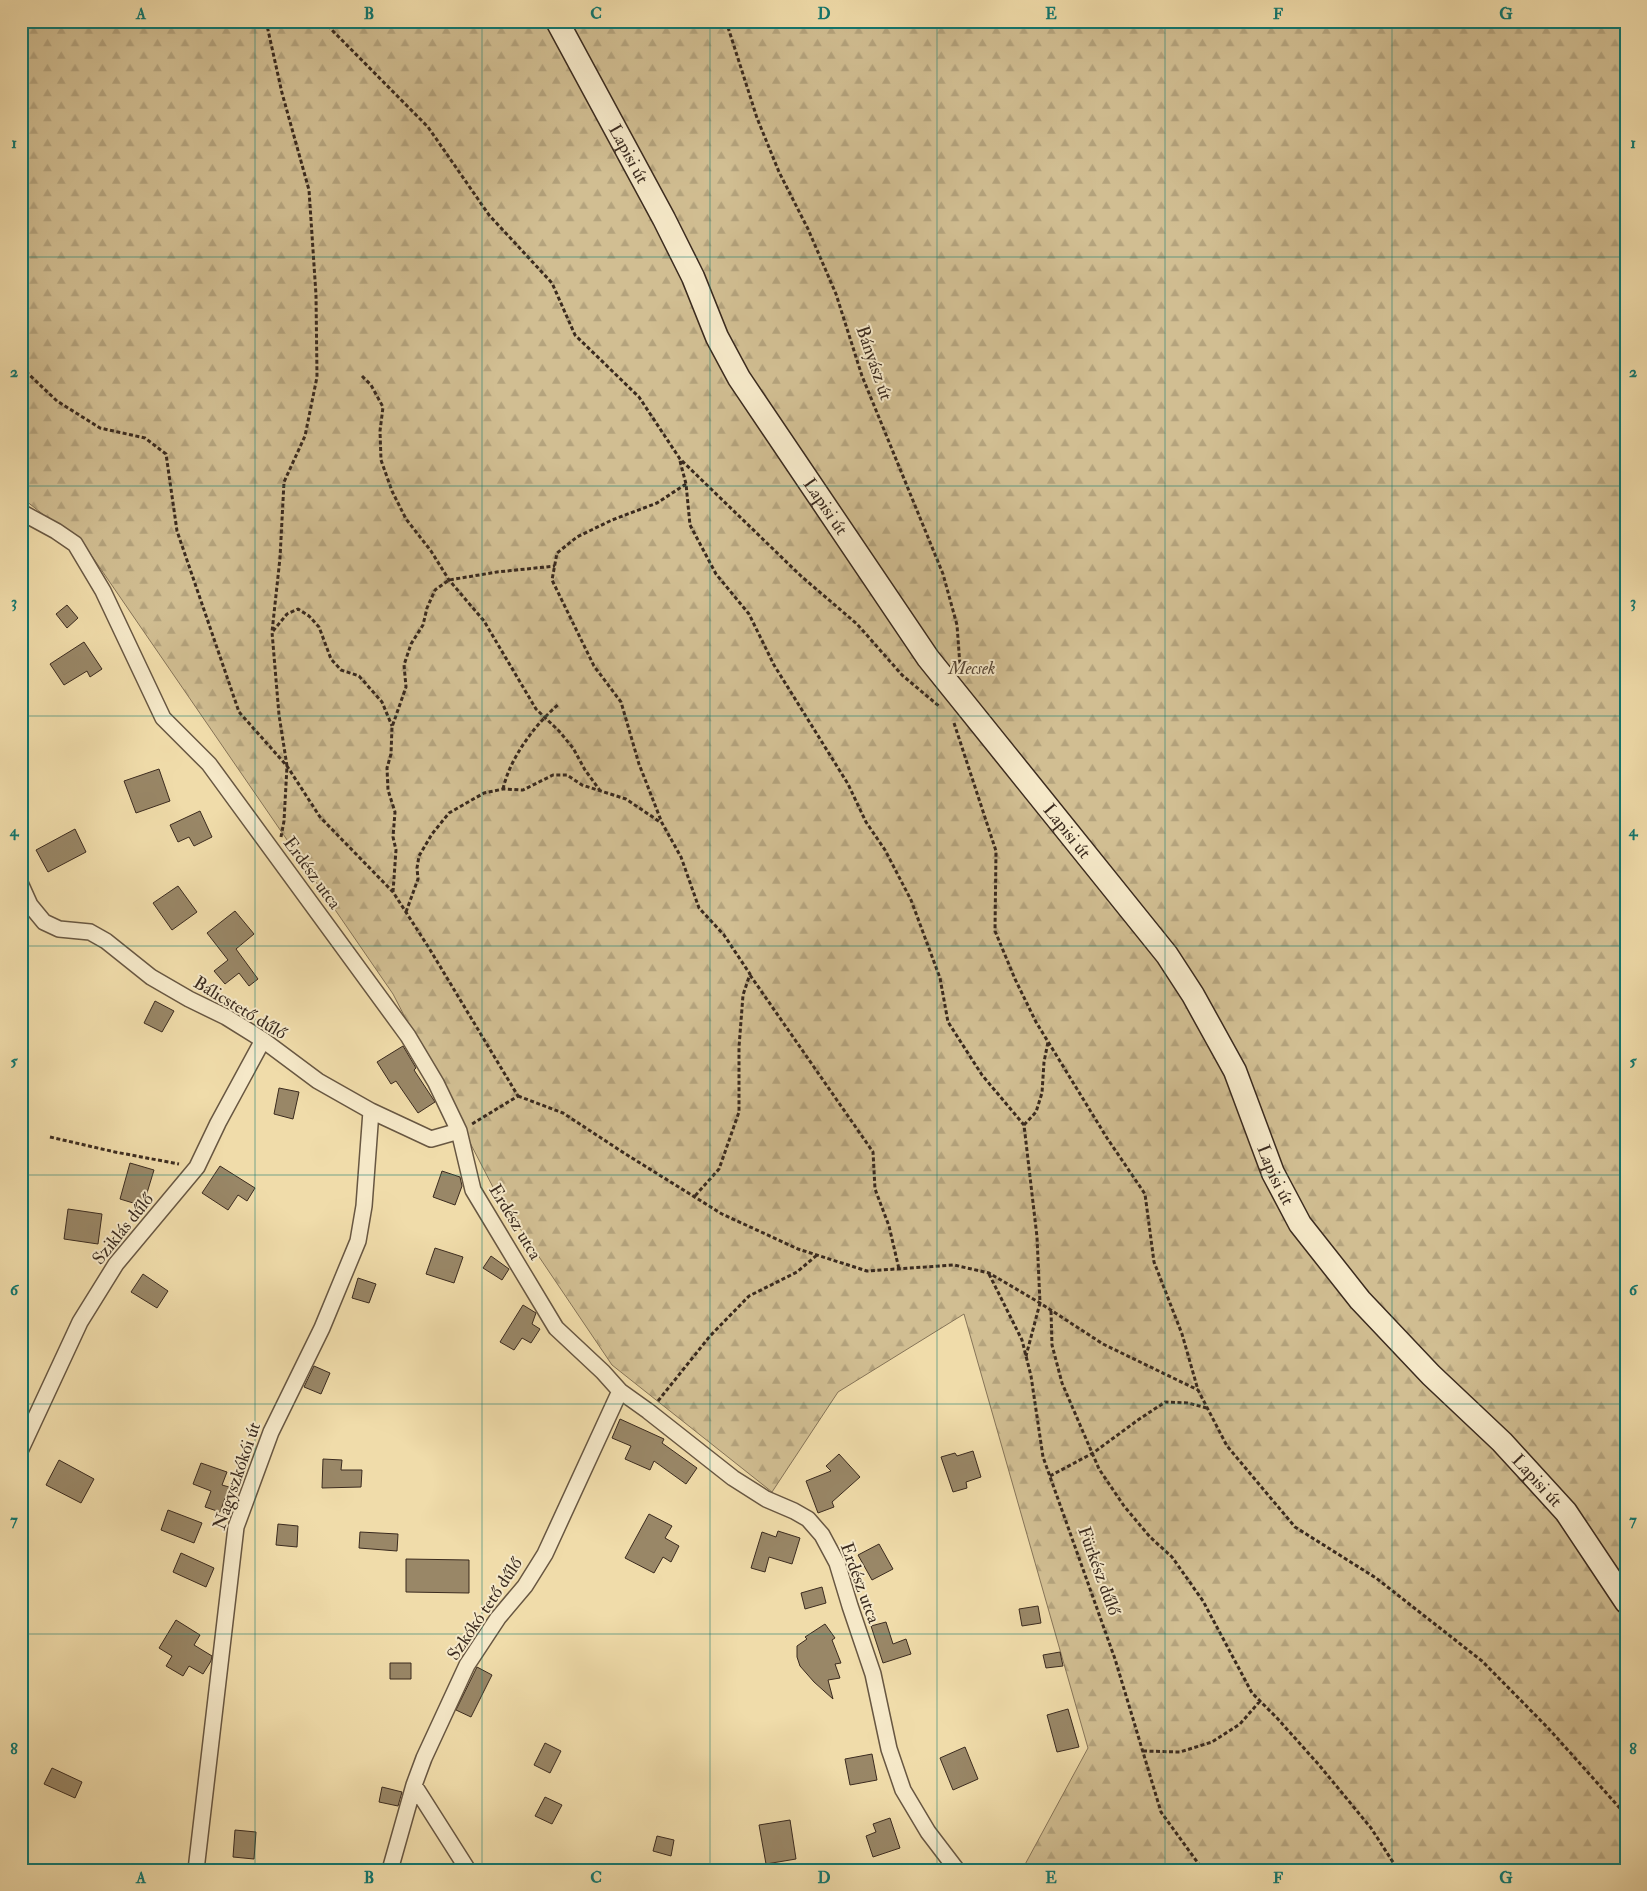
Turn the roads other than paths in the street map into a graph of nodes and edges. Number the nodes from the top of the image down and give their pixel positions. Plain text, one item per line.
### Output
1 (557, 21) edge
2 (21, 512) edge
3 (21, 885) edge
4 (263, 1040) junction
5 (372, 1111) junction
6 (458, 1132) junction
7 (620, 1391) junction
8 (21, 1448) edge
9 (1626, 1602) edge
10 (414, 1785) junction
11 (196, 1870) edge
12 (390, 1870) edge
13 (468, 1870) edge
14 (957, 1870) edge

1 - 9 street, Lapisi út
2 - 6 street, Erdész utca
3 - 4 street, Bálicstető dűlő
4 - 5 street, Bálicstető dűlő
4 - 8 street, Sziklás dűlő
5 - 6 street, Bálicstető dűlő
5 - 11 street, Nagyszkókói út
6 - 7 street, Erdész utca
7 - 10 street, Szkókó tető dűlő
7 - 14 street, Erdész utca
10 - 12 street, Szkókó tető dűlő
10 - 13 street

